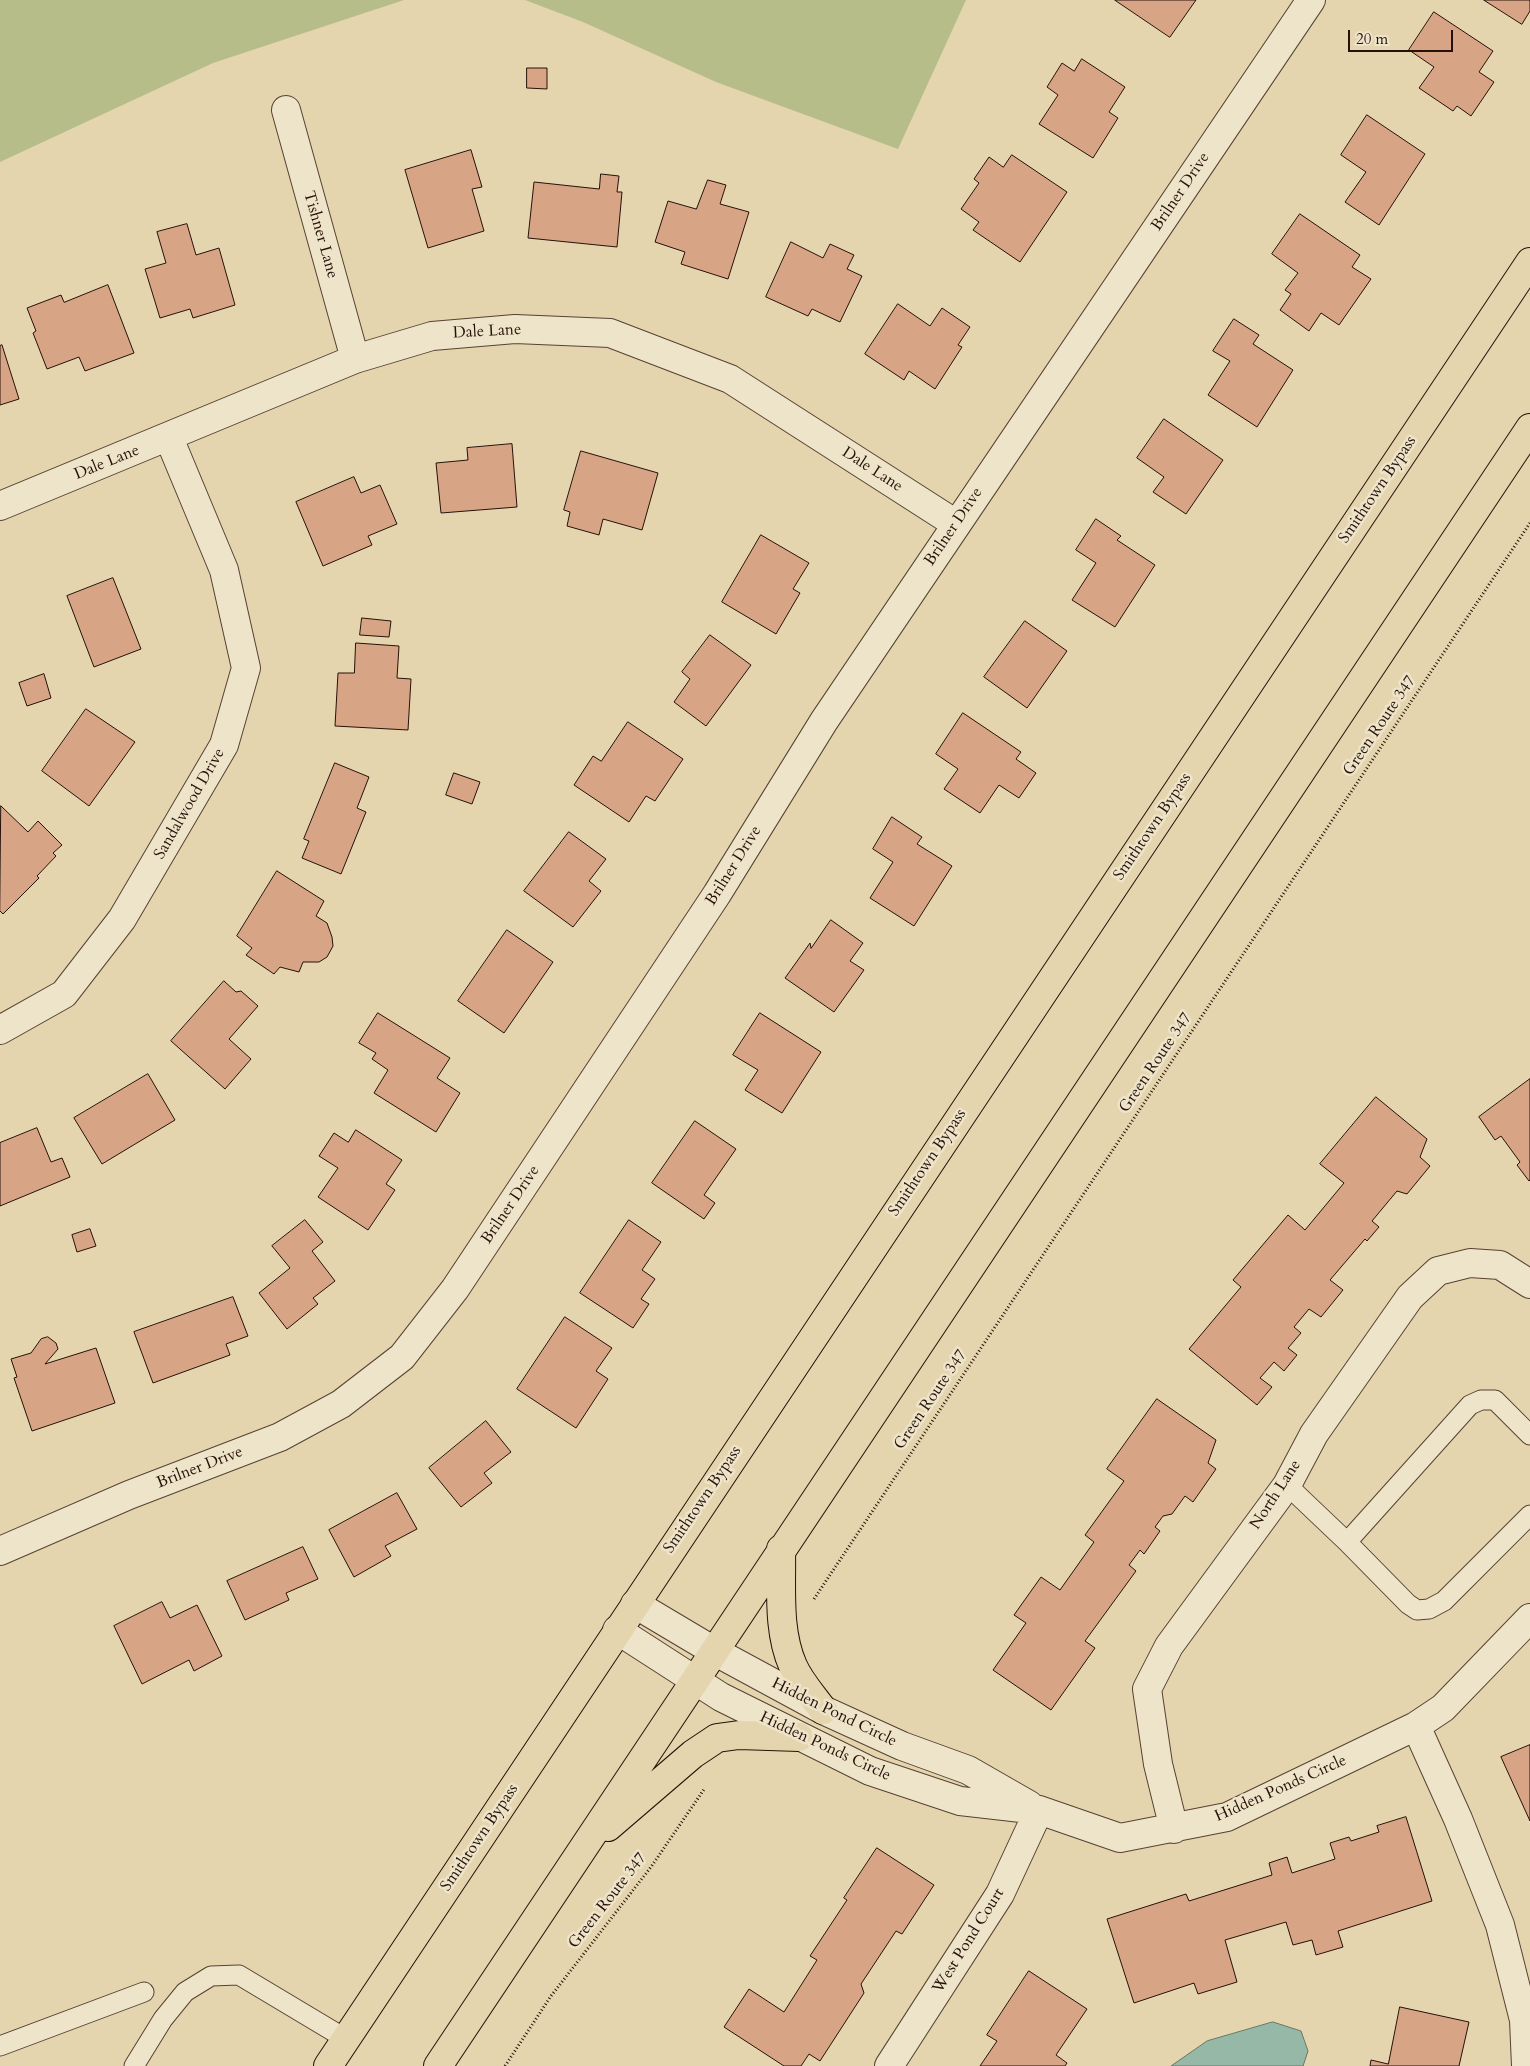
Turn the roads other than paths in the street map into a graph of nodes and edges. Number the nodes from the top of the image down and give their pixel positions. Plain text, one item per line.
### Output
1 (1311, 0) edge
2 (286, 110) dead end
3 (1530, 262) edge
4 (355, 359) junction
5 (1530, 428) edge
6 (169, 438) junction
7 (0, 506) edge
8 (956, 524) junction
9 (0, 1030) edge
10 (1530, 1284) edge
11 (1530, 1435) edge
12 (1287, 1485) junction
13 (1530, 1515) edge
14 (1347, 1542) junction
15 (781, 1548) junction
16 (0, 1551) edge
17 (635, 1604) junction
18 (1530, 1618) edge
19 (617, 1630) junction
20 (714, 1651) junction
21 (694, 1680) junction
22 (823, 1710) junction
23 (1416, 1726) junction
24 (799, 1737) junction
25 (939, 1759) junction
26 (930, 1792) junction
27 (1039, 1810) junction
28 (1174, 1829) junction
29 (582, 1850) junction
30 (144, 1992) dead end
31 (346, 2039) junction
32 (0, 2046) edge
33 (134, 2066) edge
34 (328, 2066) edge
35 (438, 2066) edge
36 (888, 2066) edge
37 (1526, 2066) edge

1 - 8 street, Brilner Drive
2 - 4 street, Tishner Lane
3 - 17 highway, Smithtown Bypass
4 - 6 street, Dale Lane
4 - 8 street, Dale Lane
5 - 15 highway
6 - 7 street, Dale Lane
6 - 9 street, Sandalwood Drive
8 - 16 street, Brilner Drive
10 - 12 street, North Lane
11 - 14 lane
12 - 14 lane
12 - 28 street, North Lane
13 - 14 lane
15 - 20 highway
15 - 22 highway
17 - 19 highway, Smithtown Bypass
17 - 20 street, Hidden Pond Circle
18 - 23 street, Hidden Ponds Circle
19 - 21 street, Hidden Ponds Circle
19 - 31 highway, Smithtown Bypass
20 - 21 highway
20 - 22 street, Hidden Pond Circle
21 - 24 street, Hidden Ponds Circle
21 - 29 highway
22 - 25 street, Hidden Pond Circle
23 - 28 street, Hidden Ponds Circle
23 - 37 street
24 - 26 street, Hidden Ponds Circle
24 - 29 highway
25 - 26 street
25 - 27 street, Hidden Pond Circle
26 - 27 street, Hidden Ponds Circle
27 - 28 street, Hidden Ponds Circle
27 - 36 street, West Pond Court
29 - 35 highway
30 - 32 lane
31 - 33 lane
31 - 34 highway, Smithtown Bypass

